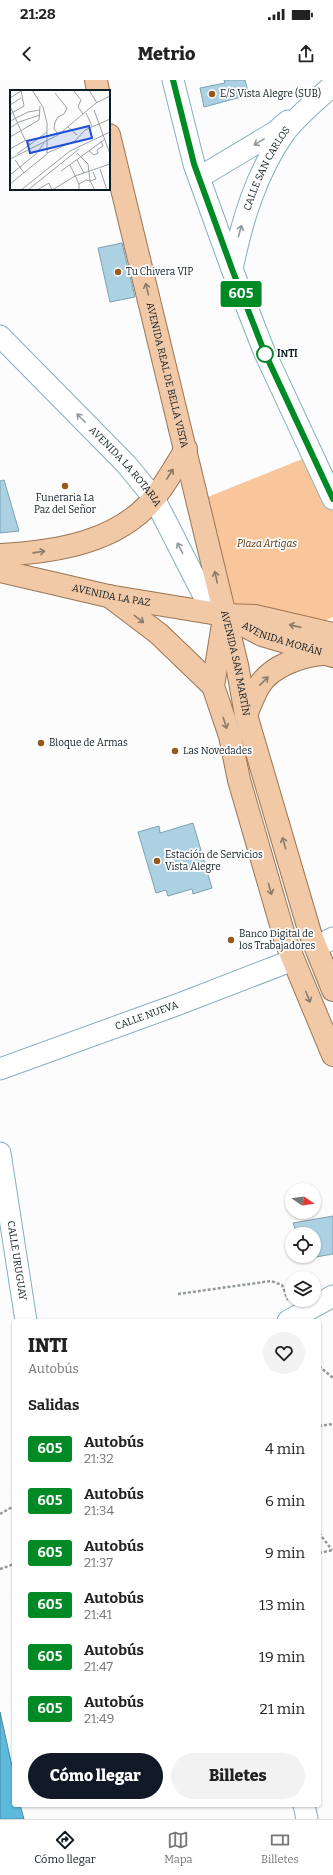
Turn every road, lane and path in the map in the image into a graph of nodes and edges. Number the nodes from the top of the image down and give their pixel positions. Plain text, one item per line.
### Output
1 (96, 80) edge
2 (173, 80) edge
3 (333, 84) edge
4 (98, 90) edge
5 (110, 139) edge
6 (200, 177) junction
7 (232, 269) junction
8 (0, 336) edge
9 (186, 449) junction
10 (154, 498) junction
11 (333, 499) edge
12 (0, 555) edge
13 (0, 571) edge
14 (108, 596) junction
15 (224, 615) junction
16 (332, 633) edge
17 (329, 655) edge
18 (213, 686) junction
19 (246, 715) junction
20 (324, 943) edge
21 (293, 960) junction
22 (333, 990) edge
23 (333, 1054) edge
24 (0, 1069) edge
25 (0, 1153) edge
26 (178, 1294) dead end
27 (333, 1296) edge
28 (26, 1319) edge
29 (292, 1319) edge
30 (321, 1368) edge
31 (333, 1378) edge
32 (333, 1424) edge
33 (321, 1426) edge
34 (12, 1507) edge
35 (0, 1514) edge
36 (321, 1535) edge
37 (333, 1550) edge
38 (321, 1553) edge
39 (12, 1565) edge
40 (0, 1569) edge
41 (304, 1807) edge
42 (307, 1819) edge

1 - 4 main road
2 - 6 street
3 -> 6 street, CALLE SAN CARLOS
7 -> 3 street, CALLE SAN CARLOS
9 -> 5 main road, AVENIDA REAL DE BELLA VISTA
6 - 7 street
7 - 11 street
10 -> 8 street, AVENIDA LA ROTARIA
10 -> 9 main road
15 -> 9 main road, AVENIDA REAL DE BELLA VISTA
12 -> 10 main road
15 -> 10 street, AVENIDA LA ROTARIA
13 - 14 main road, AVENIDA LA PAZ
14 - 15 main road, AVENIDA LA PAZ
14 -> 18 main road
16 -> 15 main road, AVENIDA MORÁN
15 - 17 main road, AVENIDA MORÁN
15 - 18 main road, AVENIDA SAN MARTÍN
15 - 19 main road, AVENIDA SAN MARTÍN
19 -> 17 main road
18 -> 21 main road, AVENIDA SAN MARTÍN
20 -> 19 main road, AVENIDA SAN MARTÍN
20 - 22 main road, AVENIDA SAN MARTÍN
21 -> 23 main road, AVENIDA SAN MARTÍN
21 - 24 street, CALLE NUEVA
25 - 28 street, CALLE URUGUAY
26 - 29 path
27 - 29 street
30 - 31 path
32 - 33 path
34 - 35 path
36 - 37 path
37 - 38 path
39 - 40 path
41 - 42 street

